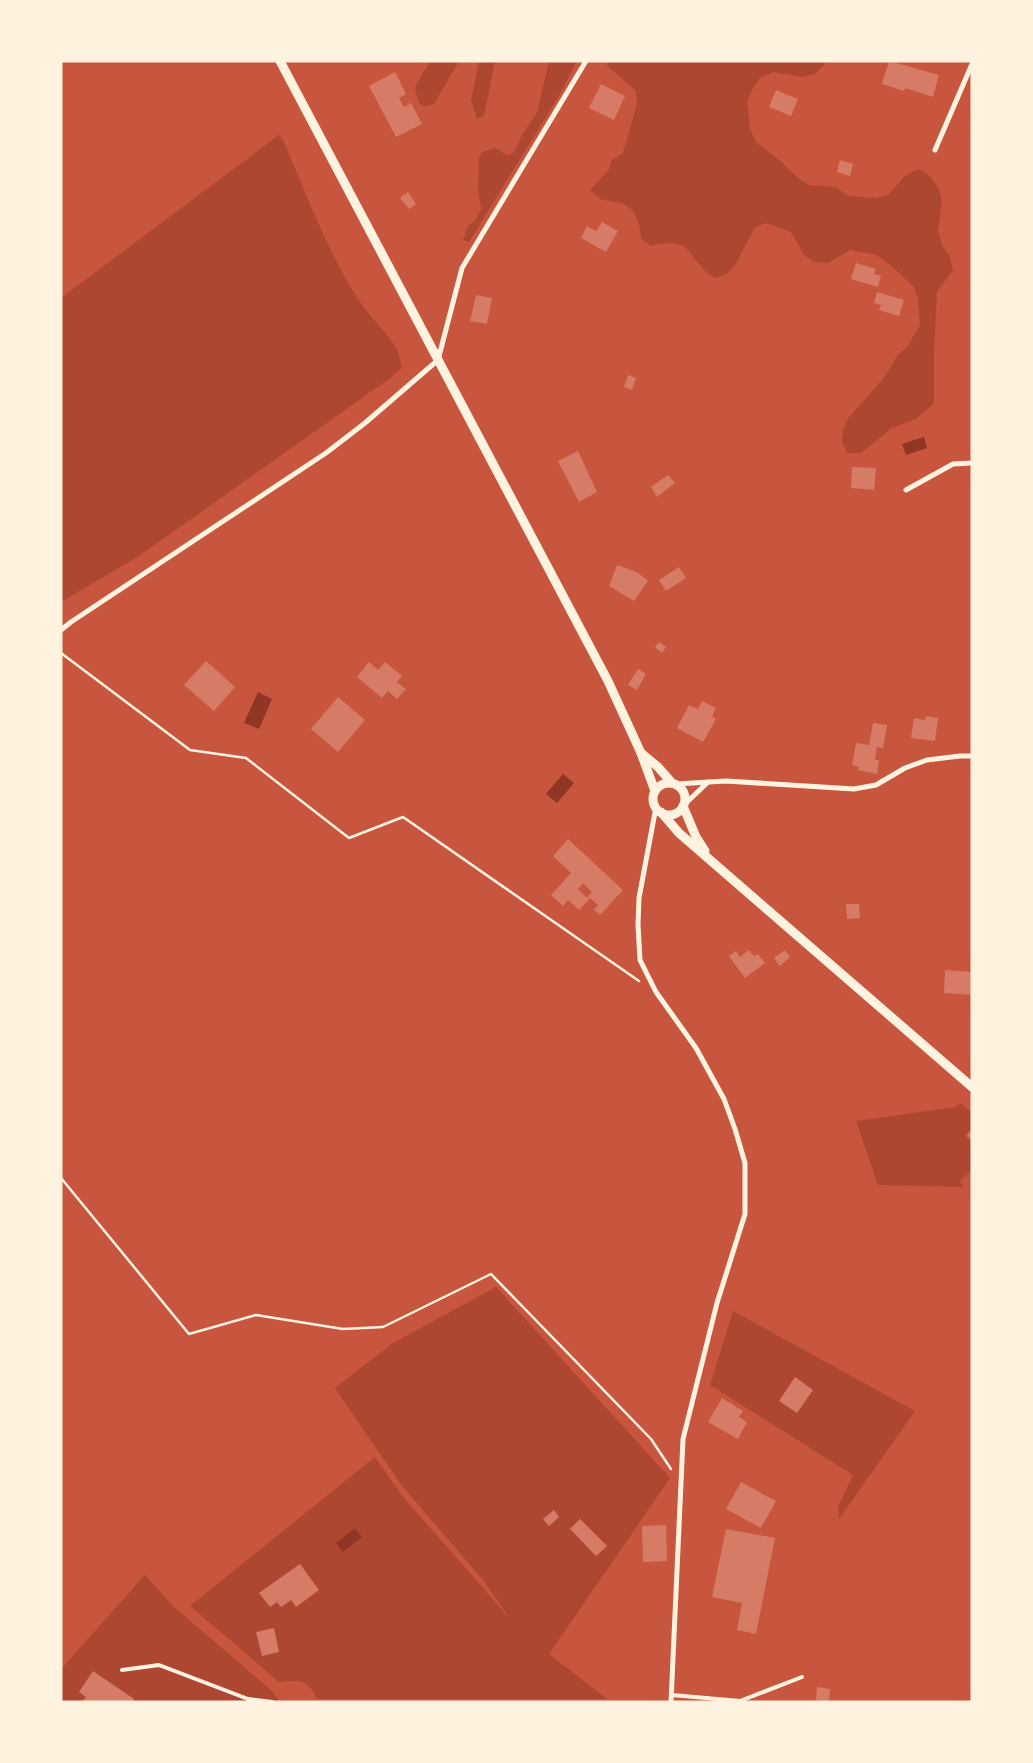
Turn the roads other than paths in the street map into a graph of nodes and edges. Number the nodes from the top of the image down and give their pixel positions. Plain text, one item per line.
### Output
1 (280, 61) edge
2 (586, 61) edge
3 (972, 64) edge
4 (935, 150) dead end
5 (438, 360) junction
6 (972, 463) edge
7 (906, 490) dead end
8 (61, 630) edge
9 (641, 752) junction
10 (972, 756) edge
11 (708, 781) junction
12 (674, 784) junction
13 (655, 792) junction
14 (684, 805) junction
15 (659, 810) junction
16 (710, 860) junction
17 (972, 1087) edge
18 (122, 1670) dead end
19 (802, 1677) dead end
20 (672, 1695) junction
21 (272, 1702) edge
22 (671, 1702) edge

1 - 5 street
2 - 5 street
3 - 4 street
5 - 8 street
5 - 9 street
6 - 7 street
9 - 12 street
9 - 13 street
10 - 11 street
11 - 12 street
11 - 14 street
12 - 13 street
12 - 14 street
13 - 15 street
14 - 15 street
14 - 16 street
15 - 16 street
15 - 20 street
16 - 17 street
18 - 21 lane
19 - 20 lane
20 - 22 street

